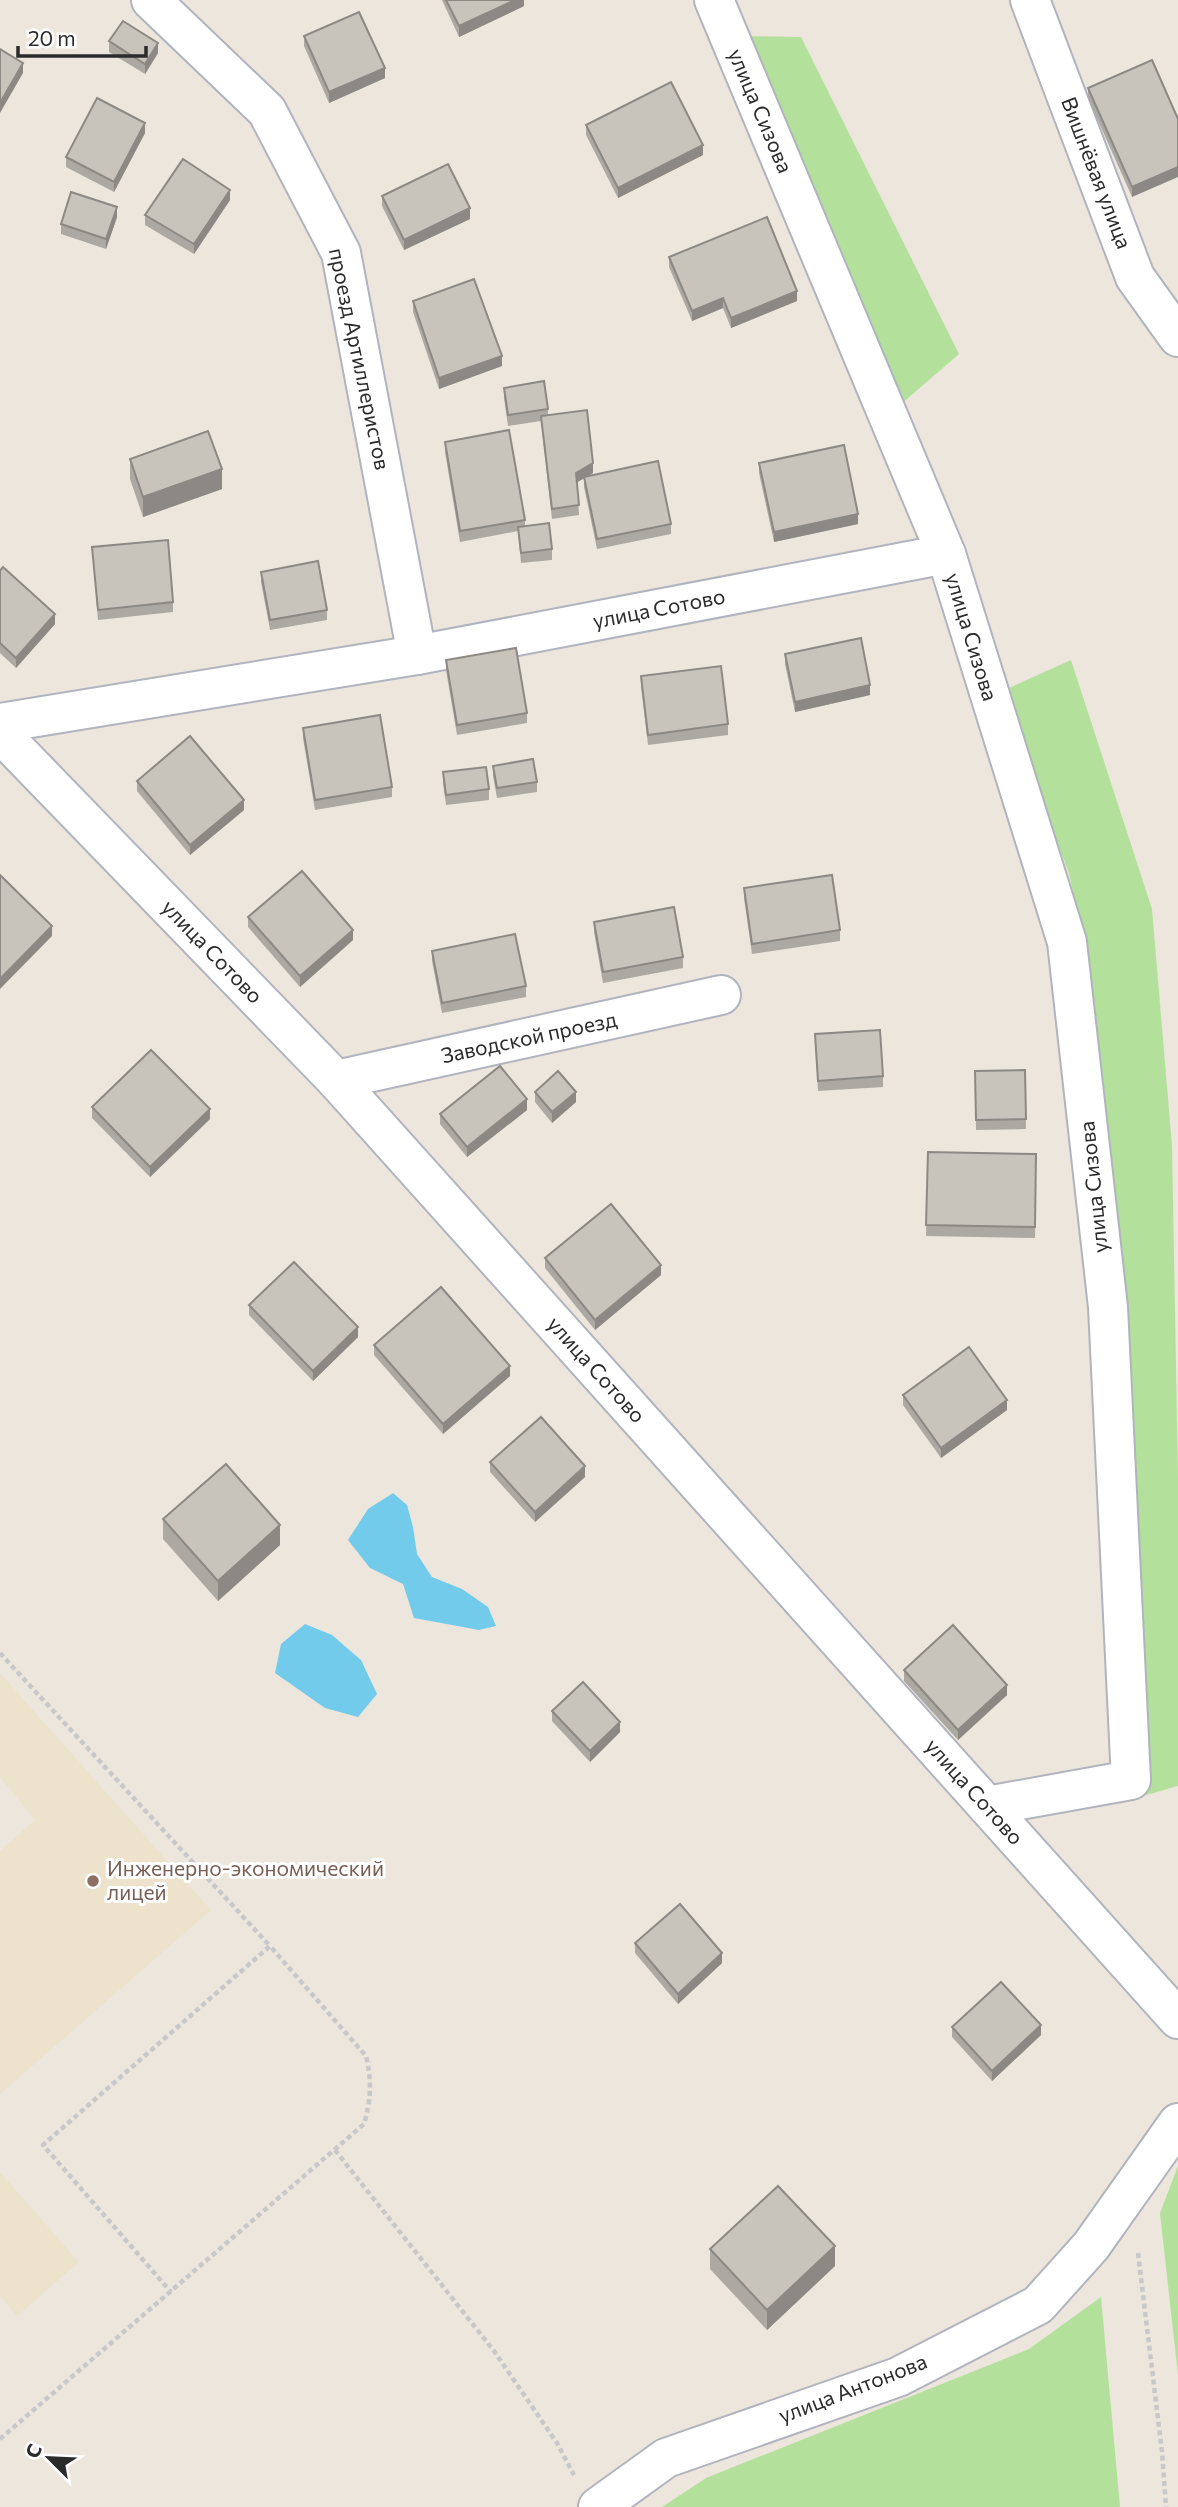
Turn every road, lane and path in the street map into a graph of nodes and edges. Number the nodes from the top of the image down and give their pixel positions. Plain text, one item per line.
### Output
1 (151, 0) edge
2 (714, 0) edge
3 (1030, 0) edge
4 (1178, 337) edge
5 (946, 554) junction
6 (417, 655) junction
7 (0, 723) edge
8 (0, 733) edge
9 (721, 995) dead end
10 (336, 1080) junction
11 (0, 1653) edge
12 (987, 1806) junction
13 (270, 1946) junction
14 (1178, 2020) edge
15 (1178, 2123) edge
16 (335, 2150) junction
17 (1130, 2190) junction
18 (170, 2292) junction
19 (0, 2439) edge
20 (589, 2496) edge
21 (1166, 2507) edge

1 - 6 street, проезд Артиллеристов
2 - 5 street, улица Сизова
3 - 4 street, Вишнёвая улица
5 - 6 street, улица Сотово
5 - 12 street, улица Сизова
6 - 7 street, улица Сотово
8 - 10 street, улица Сотово
9 - 10 street, Заводской проезд
10 - 12 street, улица Сотово
11 - 13 path
12 - 14 street, улица Сотово
13 - 16 path
13 - 18 path
15 - 17 street, улица Антонова
16 - 18 path
16 - 20 path
17 - 20 street, улица Антонова
17 - 21 path
18 - 19 path

